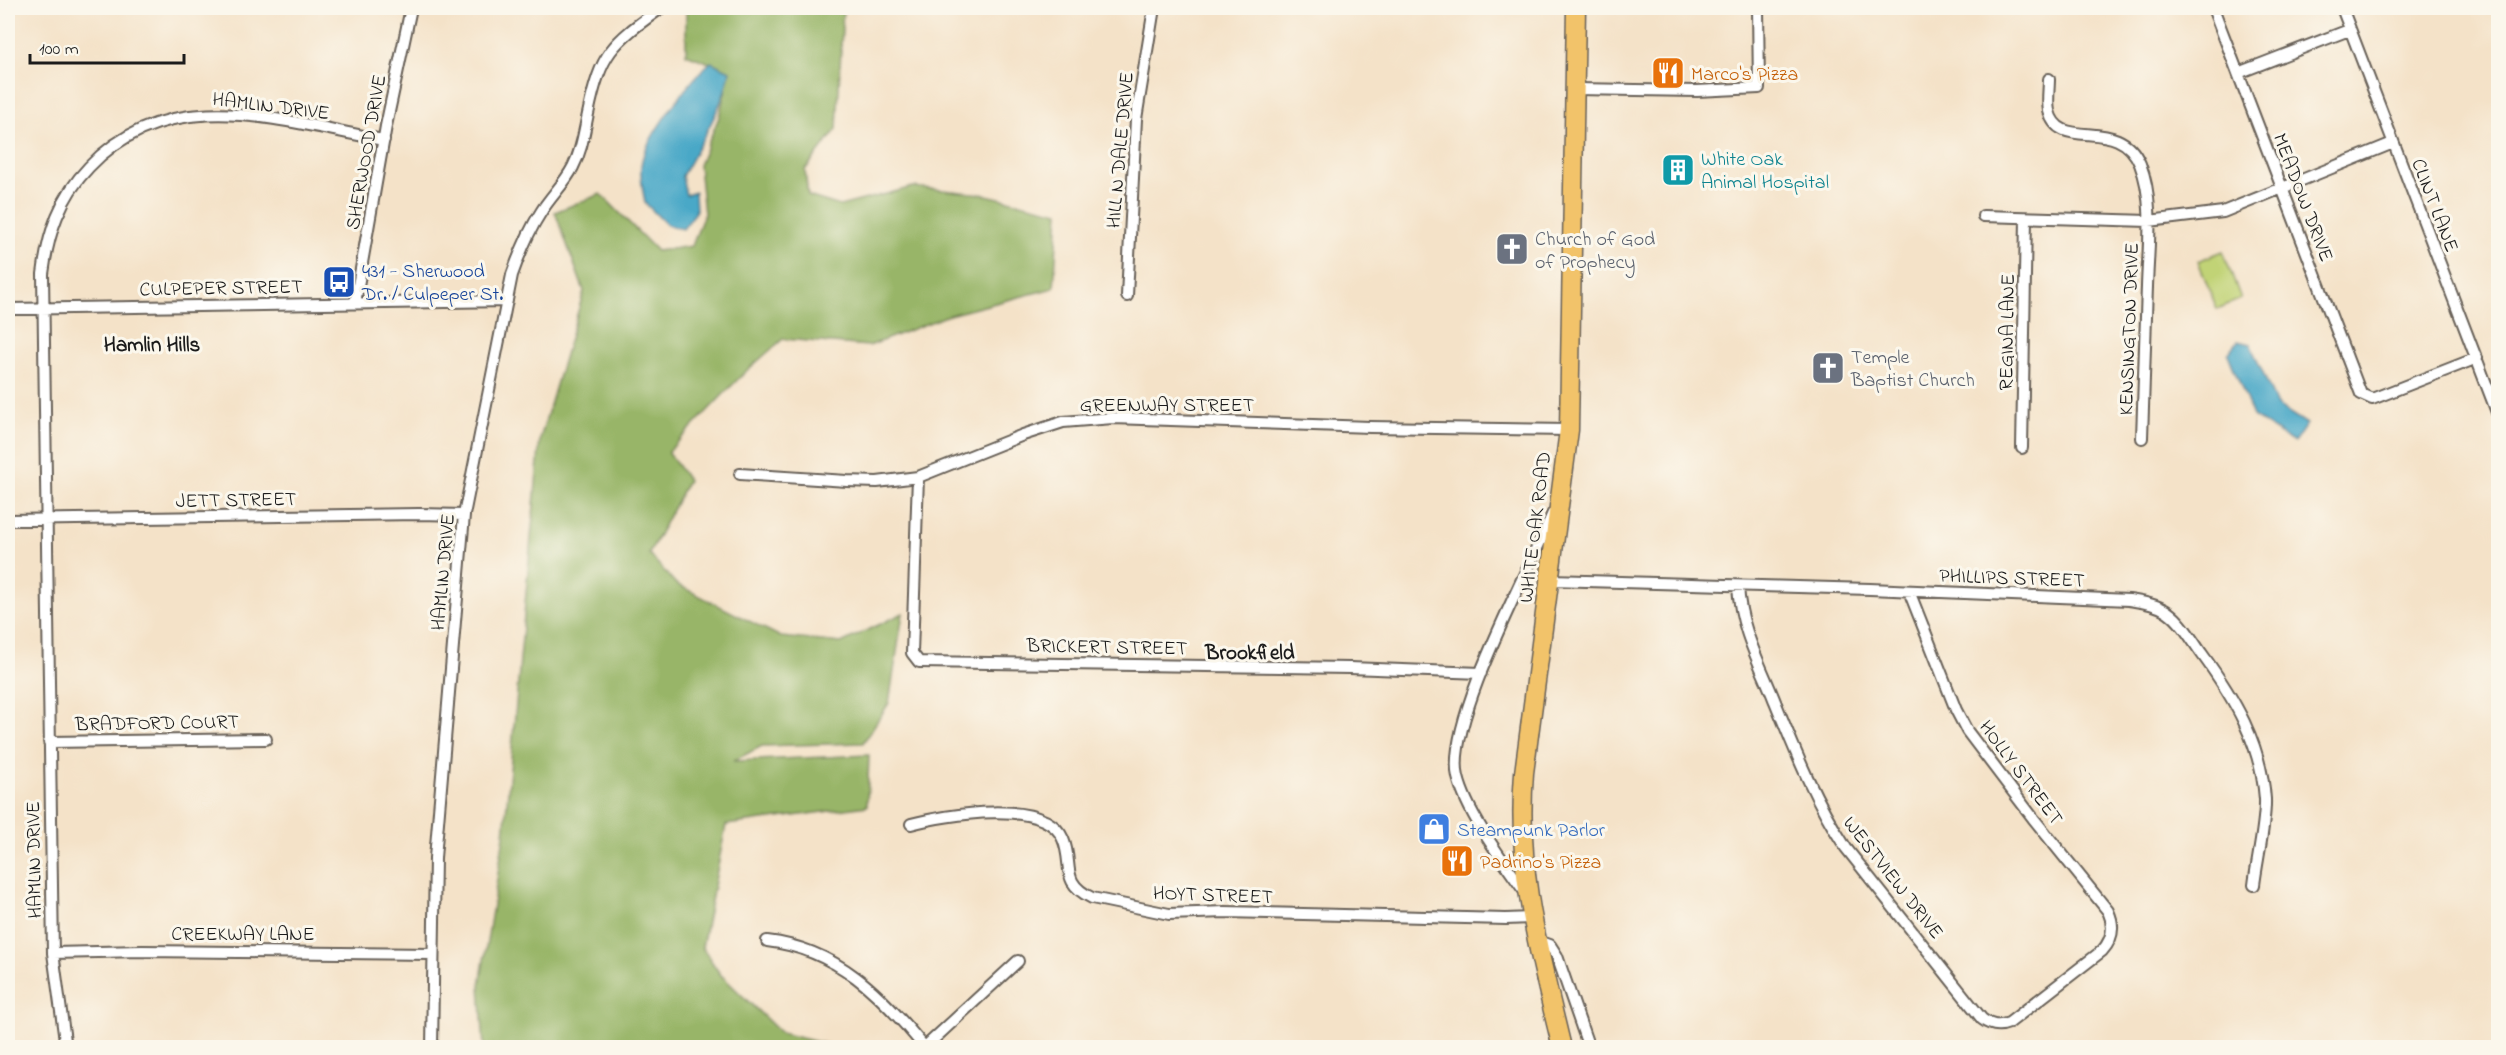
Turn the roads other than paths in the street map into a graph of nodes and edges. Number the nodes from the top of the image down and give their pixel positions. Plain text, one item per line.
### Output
1 (411, 8) edge
2 (661, 8) edge
3 (1154, 8) edge
4 (1576, 8) edge
5 (1758, 8) edge
6 (2213, 8) edge
7 (2342, 8) edge
8 (2349, 30) junction
9 (2238, 73) junction
10 (2049, 79) dead end
11 (1575, 89) junction
12 (384, 140) junction
13 (2393, 143) junction
14 (2281, 188) junction
15 (1983, 216) dead end
16 (2026, 218) junction
17 (2149, 221) junction
18 (1127, 296) dead end
19 (507, 301) junction
20 (355, 303) junction
21 (43, 308) junction
22 (8, 309) edge
23 (2477, 358) junction
24 (2499, 415) edge
25 (1569, 430) junction
26 (2142, 438) dead end
27 (2022, 448) dead end
28 (1566, 467) junction
29 (740, 474) dead end
30 (918, 477) junction
31 (464, 516) junction
32 (46, 519) junction
33 (8, 520) edge
34 (1551, 580) junction
35 (1738, 586) junction
36 (1909, 591) junction
37 (1481, 673) junction
38 (266, 739) dead end
39 (49, 742) junction
40 (911, 825) dead end
41 (2254, 885) dead end
42 (1527, 894) junction
43 (1531, 918) junction
44 (1536, 940) junction
45 (767, 941) dead end
46 (53, 953) junction
47 (433, 954) junction
48 (2093, 958) joint
49 (1018, 961) dead end
50 (66, 1047) edge
51 (432, 1047) edge
52 (924, 1047) edge
53 (1562, 1047) edge
54 (1589, 1047) edge

1 - 12 street, SHERWOOD DRIVE
2 - 19 street, HAMLIN DRIVE
3 - 18 street, HILL N DALE DRIVE
4 - 11 main road, WHITE OAK ROAD
5 - 11 street
6 - 9 street, MEADOW DRIVE
7 - 8 street, CLINT LANE
8 - 9 street
8 - 13 street, CLINT LANE
9 - 14 street, MEADOW DRIVE
10 - 17 street, KENSINGTON DRIVE
11 - 25 main road, WHITE OAK ROAD
12 - 20 street, SHERWOOD DRIVE
12 - 21 street, HAMLIN DRIVE
13 - 14 street
13 - 23 street, CLINT LANE
14 - 17 street
14 - 23 street, MEADOW DRIVE
15 - 16 street
16 - 17 street
16 - 27 street, REGINA LANE
17 - 26 street, KENSINGTON DRIVE
19 - 20 street, CULPEPER STREET
19 - 31 street, HAMLIN DRIVE
20 - 21 street, CULPEPER STREET
21 - 22 street, CULPEPER STREET
21 - 32 street, HAMLIN DRIVE
23 - 24 street, CLINT LANE
25 - 28 main road, WHITE OAK ROAD
25 - 30 street, GREENWAY STREET
28 - 34 main road, WHITE OAK ROAD
28 - 37 street
29 - 30 street, GREENWAY STREET
30 - 37 street, BRICKERT STREET
31 - 32 street, JETT STREET
31 - 47 street, HAMLIN DRIVE
32 - 33 street, JETT STREET
32 - 39 street, HAMLIN DRIVE
34 - 35 street, PHILLIPS STREET
34 - 42 main road, WHITE OAK ROAD
35 - 36 street, PHILLIPS STREET
35 - 48 street, WESTVIEW DRIVE
36 - 41 street, PHILLIPS STREET
36 - 48 street, HOLLY STREET
37 - 42 street
38 - 39 street, BRADFORD COURT
39 - 46 street, HAMLIN DRIVE
40 - 43 street, HOYT STREET
42 - 43 main road, WHITE OAK ROAD
43 - 44 main road, WHITE OAK ROAD
44 - 53 main road, WHITE OAK ROAD
44 - 54 street
45 - 52 street
46 - 47 street, CREEKWAY LANE
46 - 50 street, HAMLIN DRIVE
47 - 51 street, HAMLIN DRIVE
49 - 52 street

